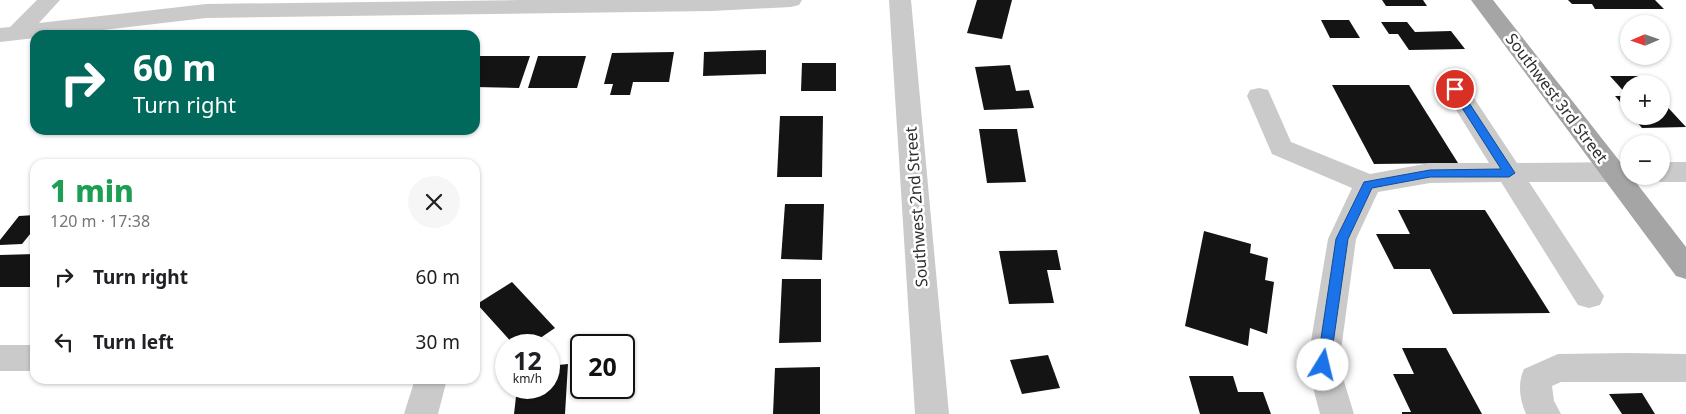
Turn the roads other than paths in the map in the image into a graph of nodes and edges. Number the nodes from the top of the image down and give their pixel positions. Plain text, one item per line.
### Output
1 (49, 0) edge
2 (791, 0) edge
3 (900, 0) edge
4 (1482, 0) edge
5 (37, 30) edge
6 (30, 31) edge
7 (10, 33) edge
8 (1455, 89) dead end
9 (1258, 96) dead end
10 (1620, 172) edge
11 (1670, 172) edge
12 (1686, 172) edge
13 (1509, 173) junction
14 (1368, 184) junction
15 (1629, 185) edge
16 (1686, 268) edge
17 (1589, 296) dead end
18 (0, 358) edge
19 (30, 358) edge
20 (1686, 368) edge
21 (430, 384) edge
22 (421, 414) edge
23 (932, 414) edge
24 (1337, 414) edge
25 (1544, 414) edge

1 - 7 street
2 - 5 street
3 - 23 street, Southwest 2nd Street
4 - 10 main road, Southwest 3rd Street
6 - 7 street
8 - 13 street
9 - 14 street
10 - 13 street
11 - 12 street
13 - 14 street
13 - 17 street
14 - 24 street
15 - 16 main road, Southwest 3rd Street
18 - 19 street
20 - 25 street
21 - 22 street

